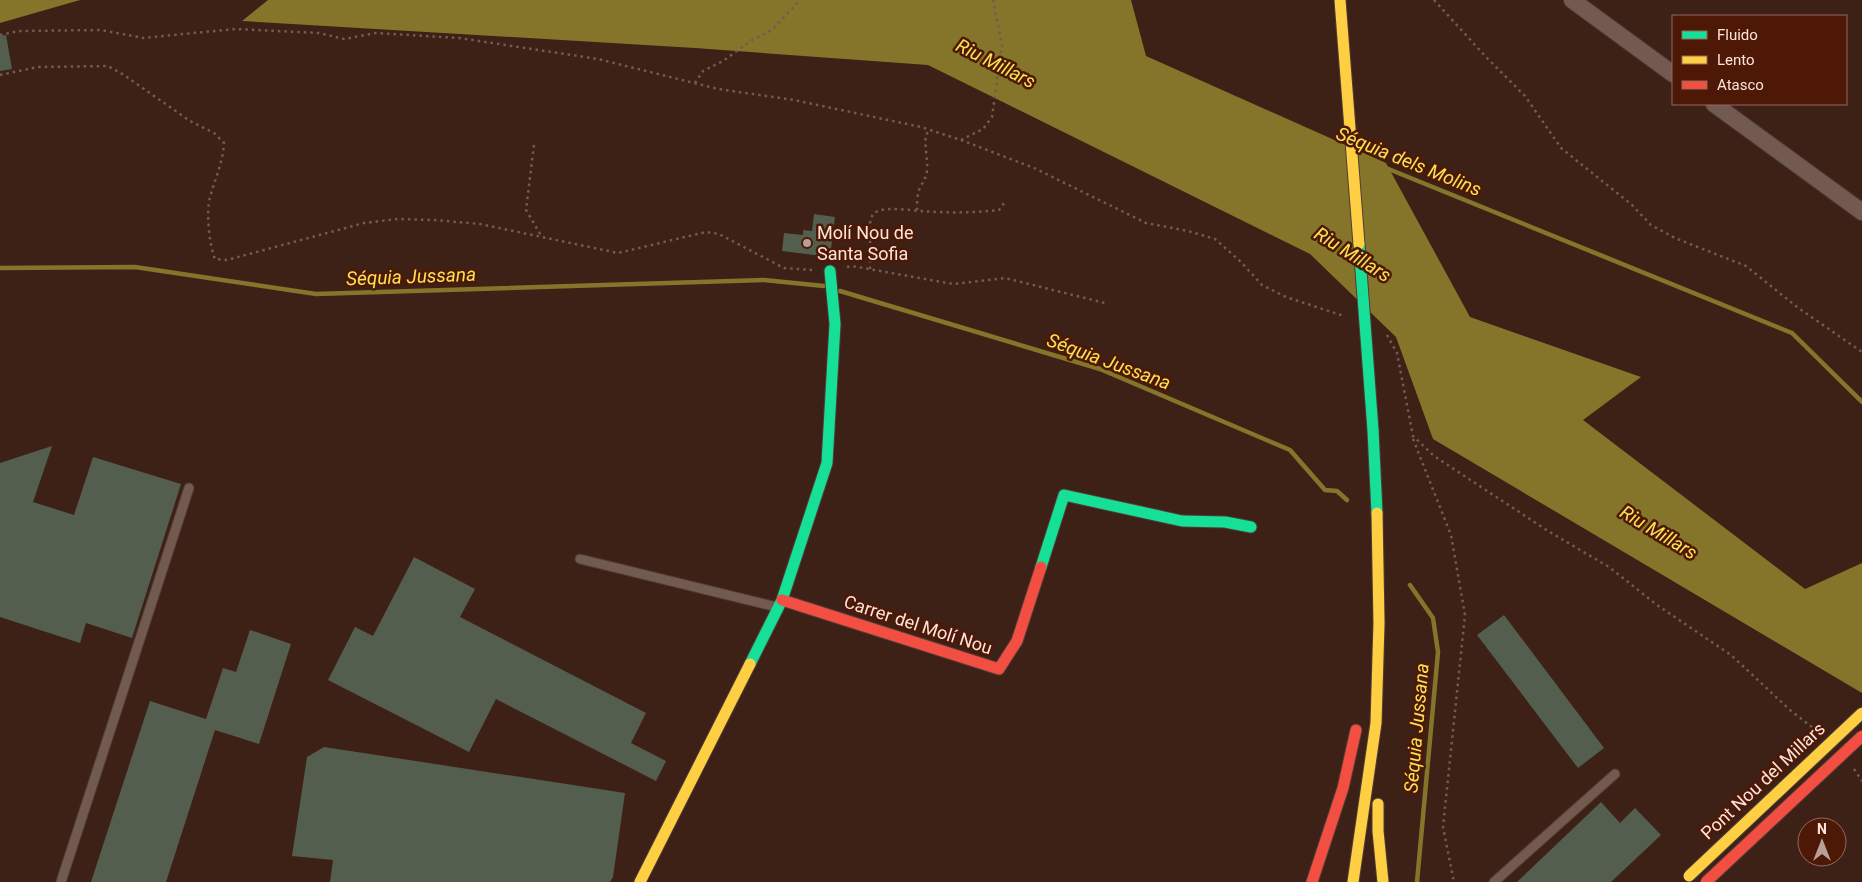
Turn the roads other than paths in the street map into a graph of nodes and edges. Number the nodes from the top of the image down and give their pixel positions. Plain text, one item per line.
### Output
1 (1340, 0) edge
2 (1572, 0) edge
3 (1672, 73) edge
4 (1715, 105) edge
5 (1862, 212) edge
6 (830, 271) road end
7 (189, 488) dead end
8 (1251, 528) dead end
9 (580, 559) dead end
10 (780, 604) junction
11 (1379, 623) junction
12 (1365, 645) dead end
13 (1862, 713) edge
14 (1358, 720) dead end
15 (1376, 723) junction
16 (1862, 736) edge
17 (1615, 774) dead end
18 (1685, 879) edge
19 (61, 882) edge
20 (640, 882) edge
21 (1312, 882) edge
22 (1353, 882) edge
23 (1383, 882) edge
24 (1494, 882) edge
25 (1706, 882) edge

1 - 11 main road, bridge
2 - 3 street
4 - 5 street
6 - 10 main road
7 - 19 lane
8 - 10 main road, Carrer del Molí Nou
9 - 10 lane
10 - 20 main road
11 - 12 main road
11 - 15 main road
13 - 18 main road, Pont Nou del Millars, bridge
14 - 21 main road
15 - 22 main road
15 - 23 main road
16 - 25 main road, Pont Nou del Millars, bridge
17 - 24 lane

